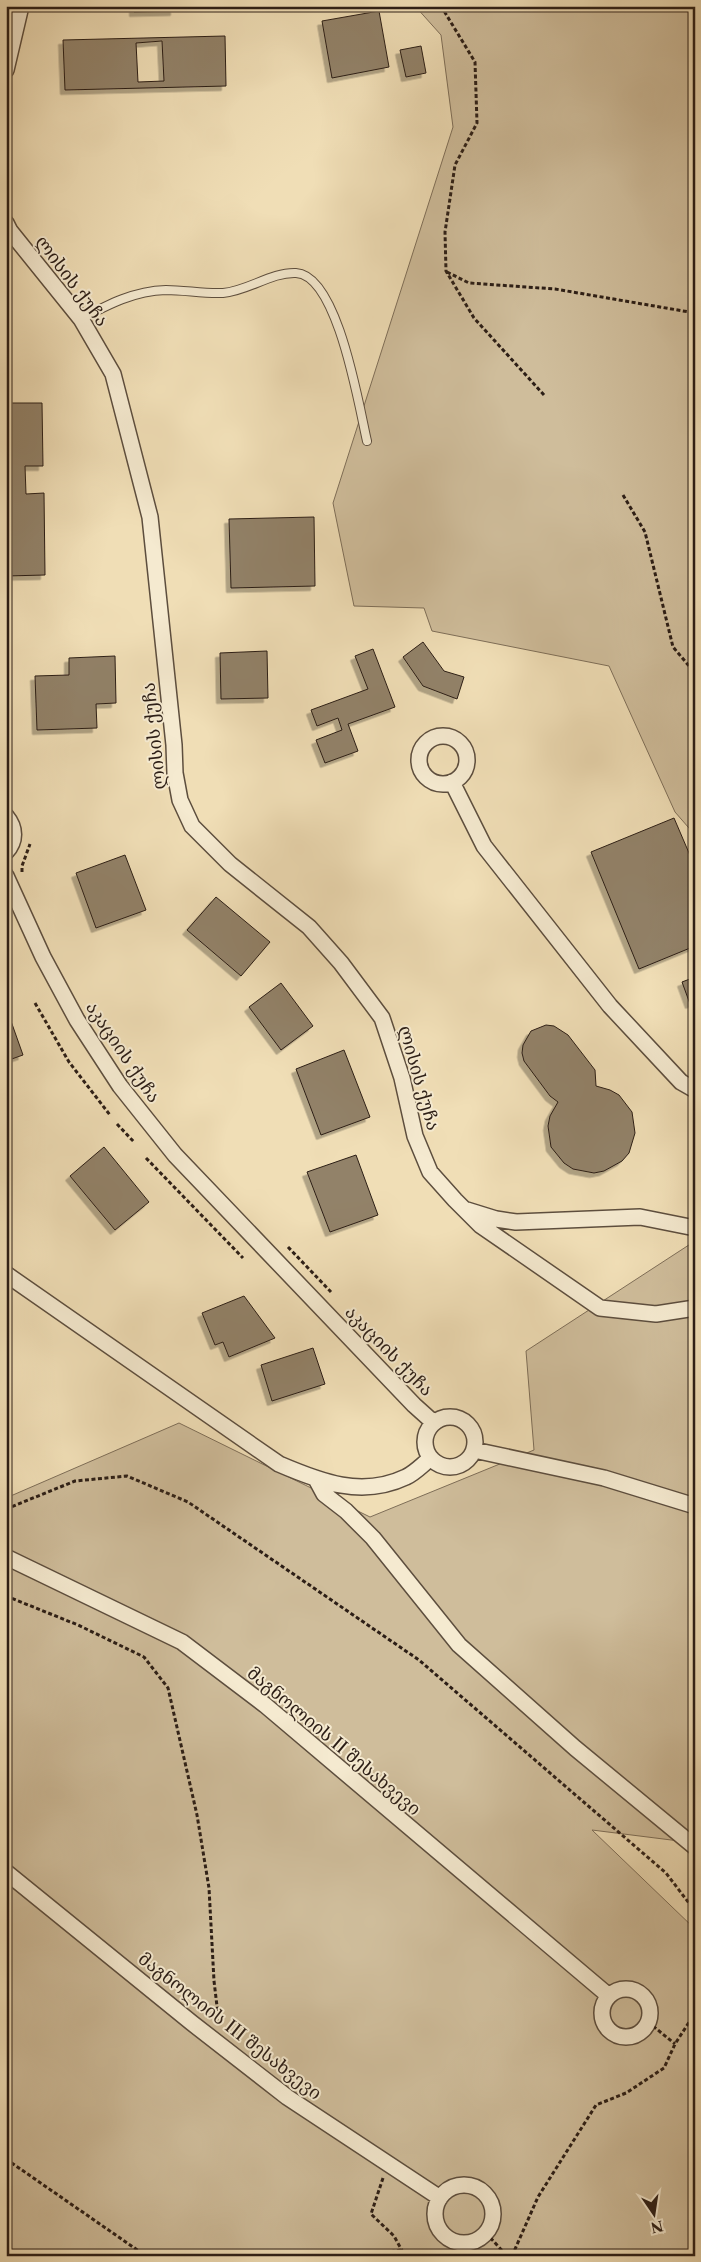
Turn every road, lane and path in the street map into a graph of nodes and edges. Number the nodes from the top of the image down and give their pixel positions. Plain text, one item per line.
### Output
1 (22, 6) edge
2 (441, 6) edge
3 (6, 70) edge
4 (6, 223) edge
5 (446, 272) junction
6 (695, 313) edge
7 (81, 319) junction
8 (544, 395) dead end
9 (367, 441) dead end
10 (623, 495) dead end
11 (695, 673) edge
12 (452, 782) dead end
13 (6, 816) edge
14 (31, 838) dead end
15 (6, 852) edge
16 (6, 876) edge
17 (24, 880) dead end
18 (35, 1003) dead end
19 (695, 1090) edge
20 (110, 1115) dead end
21 (117, 1124) dead end
22 (134, 1142) dead end
23 (146, 1158) dead end
24 (467, 1210) junction
25 (695, 1228) edge
26 (242, 1258) dead end
27 (6, 1274) edge
28 (695, 1308) edge
29 (434, 1423) junction
30 (474, 1450) junction
31 (431, 1458) junction
32 (317, 1481) junction
33 (695, 1506) edge
34 (6, 1509) edge
35 (6, 1557) edge
36 (6, 1596) edge
37 (695, 1847) edge
38 (6, 1872) edge
39 (695, 1911) edge
40 (609, 1996) junction
41 (695, 2014) edge
42 (648, 2022) junction
43 (675, 2044) junction
44 (222, 2046) junction
45 (6, 2159) edge
46 (388, 2164) junction
47 (440, 2198) junction
48 (486, 2233) junction
49 (6, 2247) edge
50 (401, 2250) junction
51 (18, 2256) edge
52 (146, 2256) edge
53 (365, 2256) edge
54 (405, 2256) edge
55 (507, 2256) edge
56 (512, 2256) edge

1 - 3 street
2 - 5 path
4 - 7 street, ლისის ქუჩა
5 - 6 path
5 - 8 path
7 - 9 lane
7 - 24 street, ლისის ქუჩა
10 - 11 path
12 - 19 street
13 - 15 street
14 - 17 path
16 - 29 street, აკაციის ქუჩა
18 - 20 path
21 - 22 path
23 - 26 path
24 - 25 street, ლისის ქუჩა
24 - 28 street, ლისის ქუჩა
27 - 32 street
29 - 30 street
29 - 31 street, აკაციის ქუჩა
30 - 31 street
30 - 33 street
31 - 32 street
32 - 37 street
34 - 39 path
35 - 40 street, მაგნოლიის II შესახვევი
36 - 44 path
38 - 44 street, მაგნოლიის III შესახვევი
40 - 42 street
40 - 42 street
41 - 43 path
42 - 43 path
43 - 56 path
44 - 46 street, მაგნოლიის III შესახვევი
45 - 52 path
46 - 47 street, მაგნოლიის III შესახვევი
46 - 50 path
47 - 48 street
47 - 48 street
48 - 55 path
49 - 51 path
50 - 53 path
50 - 54 path

